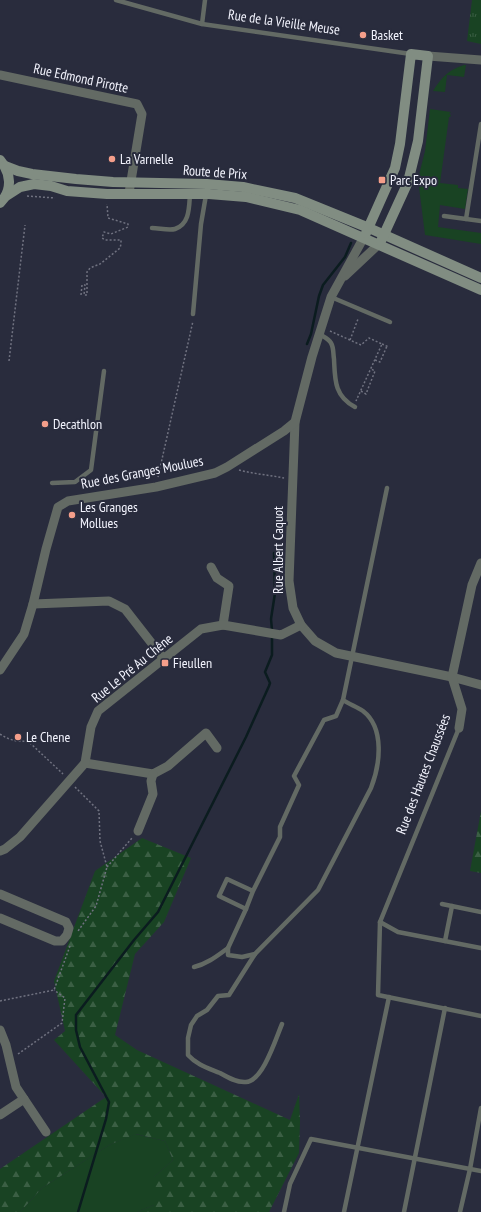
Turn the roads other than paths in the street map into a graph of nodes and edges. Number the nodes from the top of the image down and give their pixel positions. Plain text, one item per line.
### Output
1 (116, 0) edge
2 (206, 0) edge
3 (202, 24) junction
4 (411, 54) junction
5 (428, 56) junction
6 (481, 60) edge
7 (0, 75) edge
8 (481, 124) edge
9 (2, 163) edge
10 (131, 182) junction
11 (207, 189) junction
12 (129, 193) junction
13 (190, 194) junction
14 (3, 199) edge
15 (444, 216) dead end
16 (466, 219) junction
17 (481, 221) edge
18 (152, 228) dead end
19 (369, 228) junction
20 (384, 235) junction
21 (364, 237) junction
22 (379, 244) junction
23 (481, 278) edge
24 (338, 282) junction
25 (481, 290) edge
26 (331, 297) junction
27 (193, 314) road end
28 (390, 322) dead end
29 (320, 331) junction
30 (104, 371) dead end
31 (355, 407) road end
32 (295, 422) junction
33 (52, 482) dead end
34 (386, 488) dead end
35 (481, 563) edge
36 (211, 567) dead end
37 (33, 604) junction
38 (223, 625) junction
39 (300, 625) junction
40 (353, 656) junction
41 (164, 659) junction
42 (0, 670) edge
43 (452, 677) junction
44 (481, 685) edge
45 (343, 700) junction
46 (459, 728) joint
47 (217, 748) dead end
48 (85, 763) junction
49 (153, 774) junction
50 (138, 831) road end
51 (0, 851) edge
52 (253, 891) junction
53 (0, 894) edge
54 (442, 904) dead end
55 (452, 906) junction
56 (246, 909) junction
57 (481, 912) edge
58 (0, 918) edge
59 (380, 922) junction
60 (445, 941) junction
61 (228, 948) junction
62 (481, 948) edge
63 (255, 954) junction
64 (194, 967) dead end
65 (389, 997) junction
66 (445, 1008) junction
67 (481, 1016) edge
68 (282, 1024) dead end
69 (0, 1030) edge
70 (24, 1099) junction
71 (481, 1108) edge
72 (0, 1115) edge
73 (46, 1132) dead end
74 (358, 1147) junction
75 (414, 1158) junction
76 (470, 1169) junction
77 (481, 1171) edge
78 (284, 1212) edge
79 (344, 1212) edge
80 (404, 1212) edge
81 (460, 1212) edge

1 - 3 lane, Rue de la Vieille Meuse
2 - 3 lane
3 - 4 lane, Rue de la Vieille Meuse
4 - 5 main road, Rue de la Vieille Meuse
4 - 19 main road
5 - 6 street, Rue de la Vieille Meuse
5 - 20 main road
7 - 10 street, Rue Edmond Pirotte
8 - 16 lane
9 - 10 main road, Route de Prix
9 - 14 main road, Route de Prix
10 - 11 main road, Route de Prix
10 - 12 street, Rue Edmond Pirotte
11 - 13 main road, Route de Prix
11 - 19 main road, Route de Prix
11 - 21 main road, Route de Prix
11 - 27 lane
12 - 13 main road, Route de Prix
12 - 14 main road, Route de Prix
13 - 18 lane
15 - 16 lane
16 - 17 lane
19 - 20 main road, Route de Prix
19 - 21 main road
20 - 22 main road
20 - 23 main road, Route de Prix
21 - 22 main road, Route de Prix
21 - 24 street
22 - 24 street
22 - 25 main road, Route de Prix
24 - 26 street
26 - 28 lane
26 - 29 street
29 - 31 lane
29 - 32 street
30 - 33 lane
32 - 37 street, Rue des Granges Moulues
32 - 39 street, Rue Albert Caquot
34 - 40 lane
35 - 43 street, Rue des Hautes Chaussées
36 - 38 street
37 - 41 street
37 - 42 street, Rue des Granges Moulues
38 - 39 street, Rue Le Pré Au Chêne
38 - 41 street, Rue Le Pré Au Chêne
39 - 40 street, Rue Albert Caquot
40 - 43 street, Rue Albert Caquot
40 - 45 lane
41 - 48 street, Rue Le Pré Au Chêne
43 - 44 street, Rue Albert Caquot
43 - 46 street, Rue des Hautes Chaussées
45 - 52 lane
45 - 63 lane
46 - 59 lane, Rue des Hautes Chaussées
47 - 49 street
48 - 49 street
48 - 51 street
49 - 50 street
52 - 56 lane
52 - 56 lane
53 - 58 street
54 - 55 lane
55 - 57 lane
55 - 60 lane
56 - 61 lane
59 - 60 lane
59 - 65 lane
60 - 62 lane
61 - 63 lane
61 - 64 lane
63 - 68 lane
65 - 66 lane
65 - 74 lane
66 - 67 lane
66 - 75 lane
69 - 70 street
70 - 72 street
70 - 73 street
71 - 76 lane
74 - 75 lane
74 - 78 lane
74 - 79 lane
75 - 76 lane
75 - 80 lane
76 - 77 lane
76 - 81 lane

